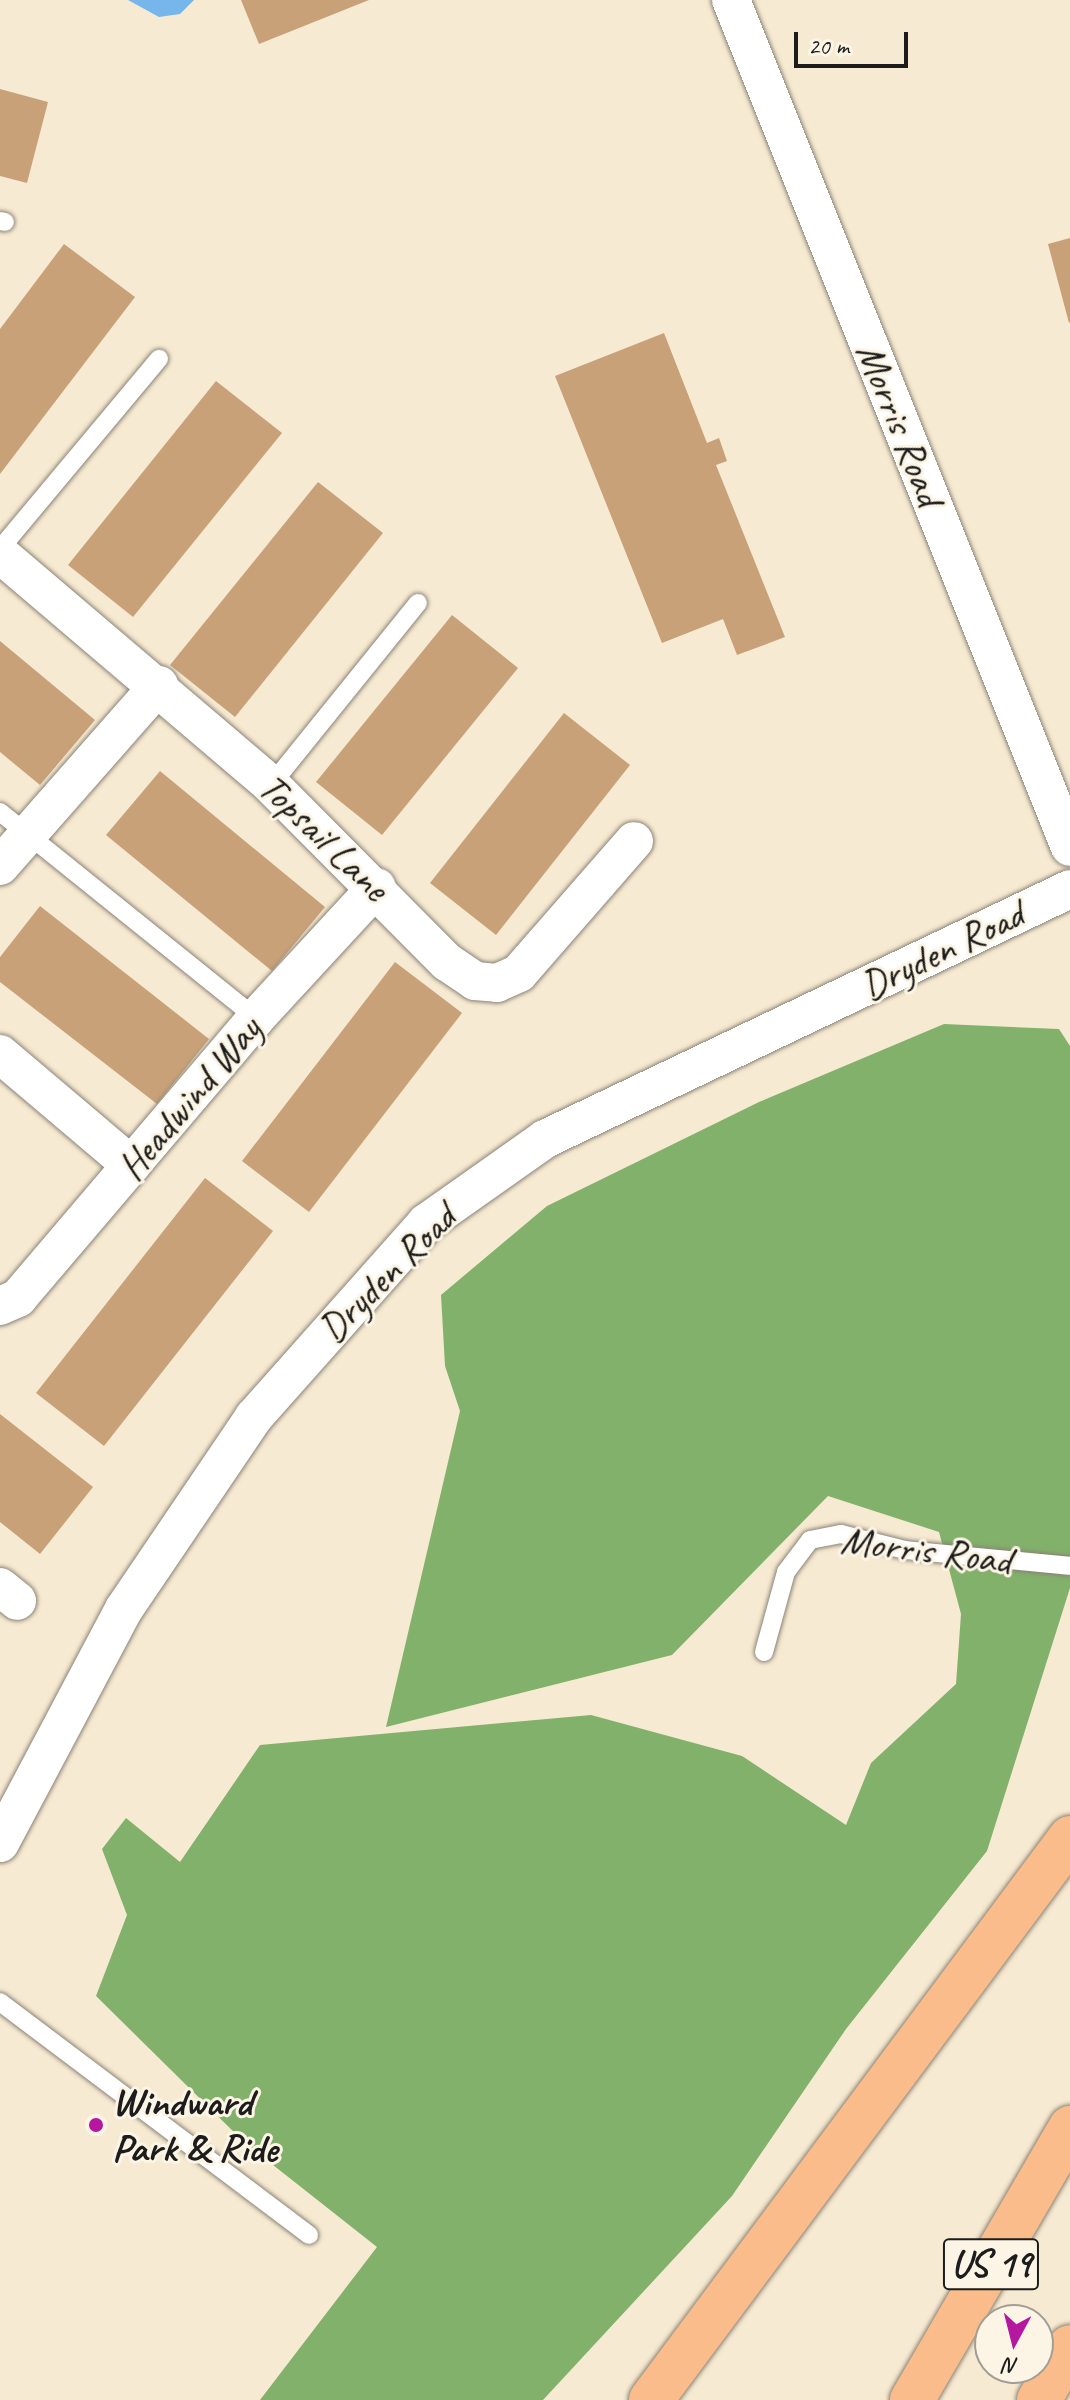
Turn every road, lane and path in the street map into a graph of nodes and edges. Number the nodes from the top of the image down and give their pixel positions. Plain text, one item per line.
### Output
1 (731, 0) edge
2 (159, 359) dead end
3 (0, 551) edge
4 (418, 603) dead end
5 (159, 685) junction
6 (271, 785) junction
7 (14, 823) edge
8 (634, 841) dead end
9 (1070, 847) edge
10 (0, 866) edge
11 (377, 887) junction
12 (1070, 889) edge
13 (256, 1018) junction
14 (0, 1054) edge
15 (131, 1165) junction
16 (0, 1306) edge
17 (1070, 1566) edge
18 (764, 1652) dead end
19 (1070, 1838) edge
20 (0, 1843) edge
21 (0, 2002) edge
22 (1070, 2128) edge
23 (309, 2235) dead end
24 (1070, 2347) edge
25 (651, 2400) edge
26 (912, 2400) edge
27 (1039, 2400) edge

1 - 9 street, Morris Road
2 - 3 lane
3 - 5 street, Topsail Lane
4 - 6 lane
5 - 6 street, Topsail Lane
5 - 7 street
6 - 11 street, Topsail Lane
7 - 10 street
7 - 13 lane
8 - 11 street, Topsail Lane
11 - 13 street, Headwind Way
12 - 20 street, Dryden Road
13 - 15 street, Headwind Way
14 - 15 street
15 - 16 street, Headwind Way
17 - 18 lane, Morris Road
19 - 25 highway
21 - 23 lane
22 - 26 highway, US 19
24 - 27 highway, US 19

